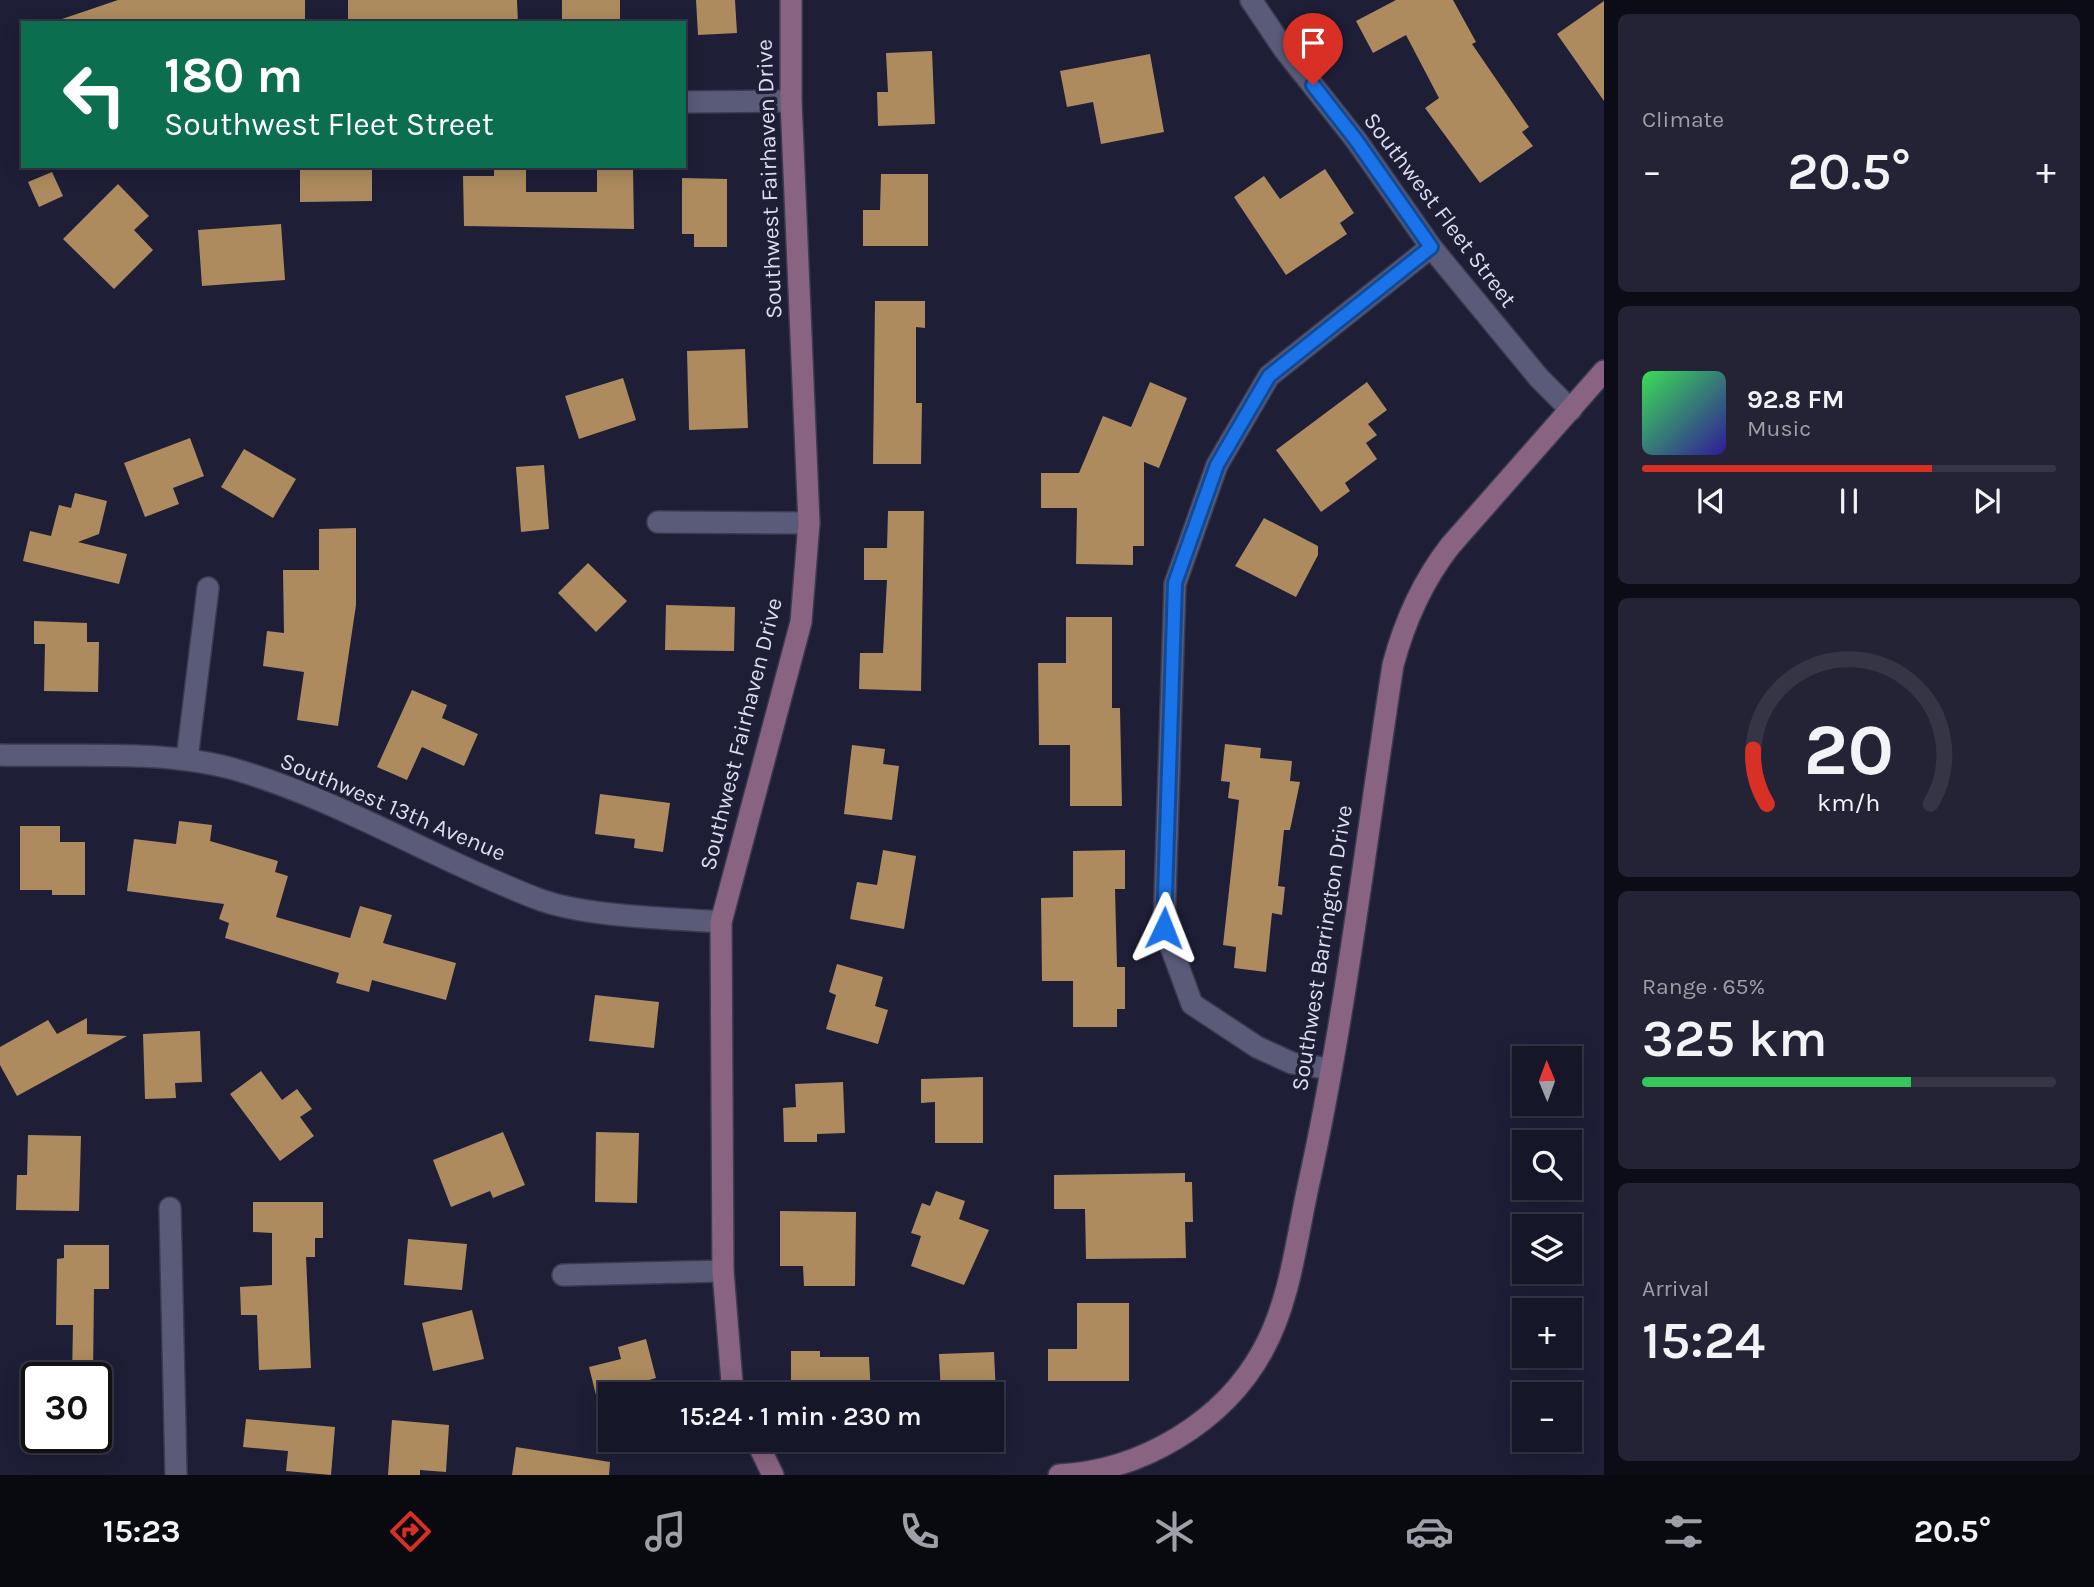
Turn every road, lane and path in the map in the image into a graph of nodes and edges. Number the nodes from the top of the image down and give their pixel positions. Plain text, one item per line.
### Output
1 (790, 0) edge
2 (1251, 0) edge
3 (791, 100) junction
4 (686, 102) edge
5 (1431, 247) junction
6 (1604, 371) edge
7 (1571, 410) junction
8 (659, 522) dead end
9 (809, 523) junction
10 (208, 588) dead end
11 (0, 755) edge
12 (187, 758) junction
13 (721, 922) junction
14 (1331, 1069) junction
15 (170, 1208) dead end
16 (723, 1270) junction
17 (563, 1275) dead end
18 (732, 1382) edge
19 (762, 1452) edge
20 (176, 1475) edge
21 (773, 1475) edge
22 (1059, 1475) edge

1 - 3 street, Southwest Fairhaven Drive
2 - 5 street, Southwest Fleet Street
3 - 4 street
3 - 9 street, Southwest Fairhaven Drive
5 - 7 street, Southwest Fleet Street
5 - 14 street
6 - 7 street, Southwest Barrington Drive
7 - 14 street, Southwest Barrington Drive
8 - 9 street
9 - 13 street, Southwest Fairhaven Drive
10 - 12 street
11 - 12 street, Southwest 13th Avenue
12 - 13 street, Southwest 13th Avenue
13 - 16 street, Southwest Fairhaven Drive
14 - 22 street, Southwest Barrington Drive
15 - 20 street
16 - 17 street
16 - 18 street, Southwest Fairhaven Drive
19 - 21 street

